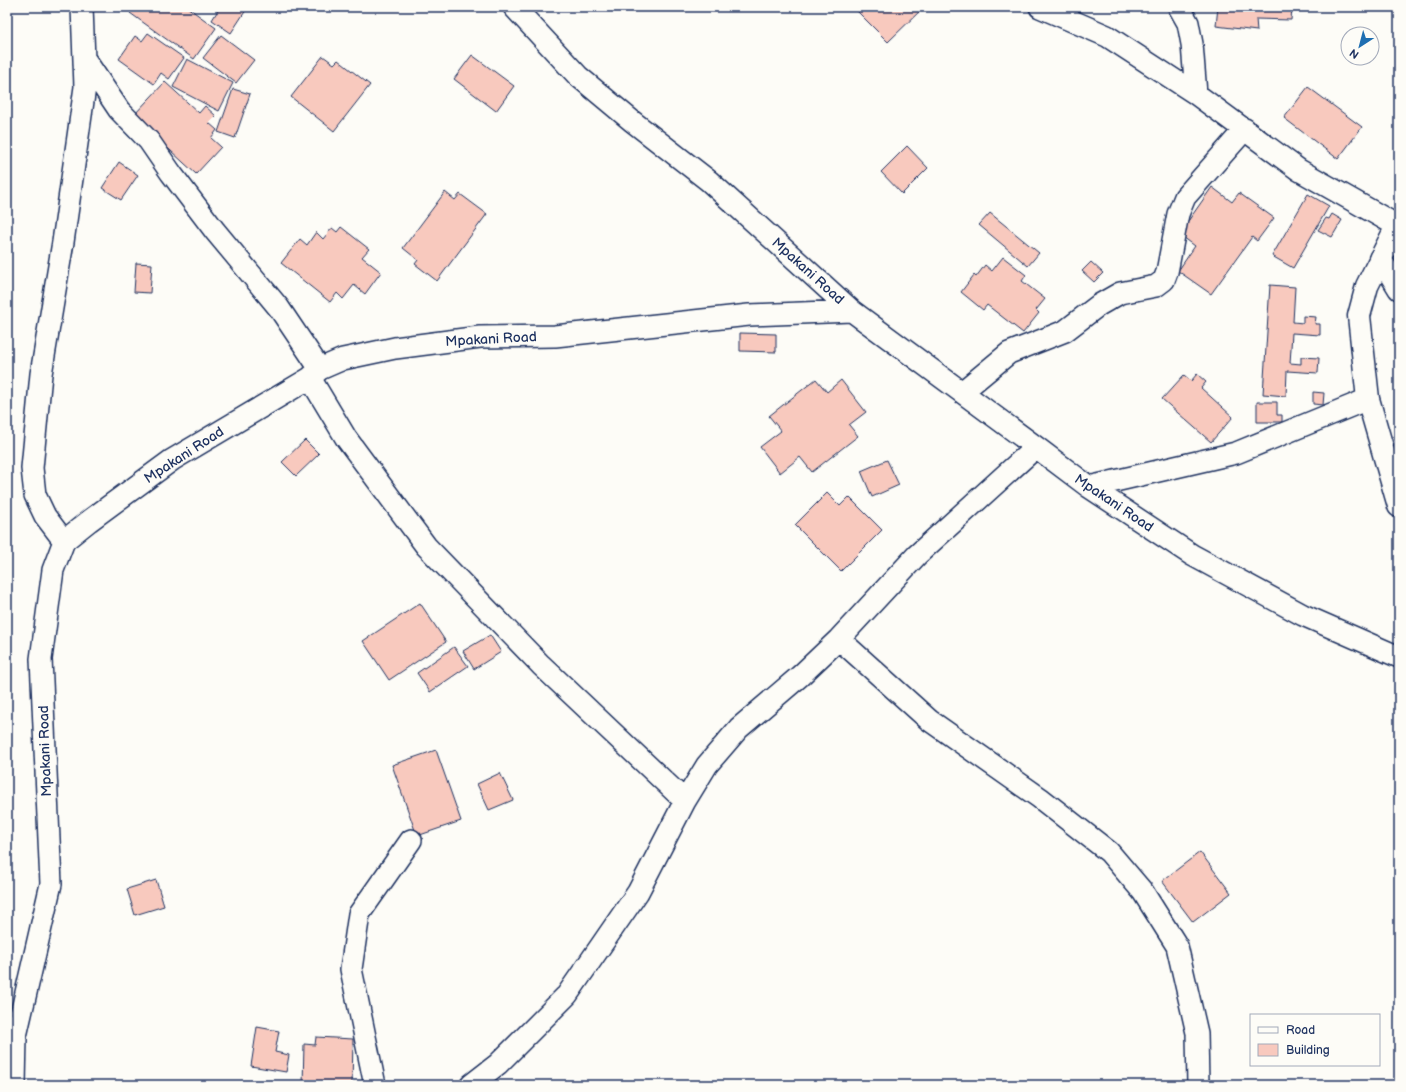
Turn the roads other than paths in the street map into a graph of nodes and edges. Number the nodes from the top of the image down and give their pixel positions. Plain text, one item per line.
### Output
1 (82, 7) edge
2 (514, 7) edge
3 (1040, 7) edge
4 (1179, 7) edge
5 (84, 58) junction
6 (1196, 94) junction
7 (1244, 129) junction
8 (1398, 224) edge
9 (1380, 258) junction
10 (1399, 290) edge
11 (852, 311) junction
12 (315, 373) junction
13 (962, 392) junction
14 (1368, 398) junction
15 (1036, 447) junction
16 (1089, 487) junction
17 (1399, 506) edge
18 (64, 541) junction
19 (839, 639) junction
20 (1399, 657) edge
21 (685, 801) junction
22 (411, 840) dead end
23 (14, 1085) edge
24 (375, 1085) edge
25 (471, 1085) edge
26 (1198, 1085) edge

1 - 5 street
2 - 11 street, Mpakani Road
3 - 6 street
4 - 6 street
5 - 12 street
5 - 18 street
6 - 7 street
7 - 8 street
7 - 13 street
8 - 9 street
9 - 10 street
9 - 14 street
11 - 12 street, Mpakani Road
11 - 13 street, Mpakani Road
12 - 18 street, Mpakani Road
12 - 21 street
13 - 15 street, Mpakani Road
14 - 16 street
14 - 17 street
15 - 16 street, Mpakani Road
15 - 19 street
16 - 20 street, Mpakani Road
18 - 23 street, Mpakani Road
19 - 21 street
19 - 26 street
21 - 25 street
22 - 24 street

